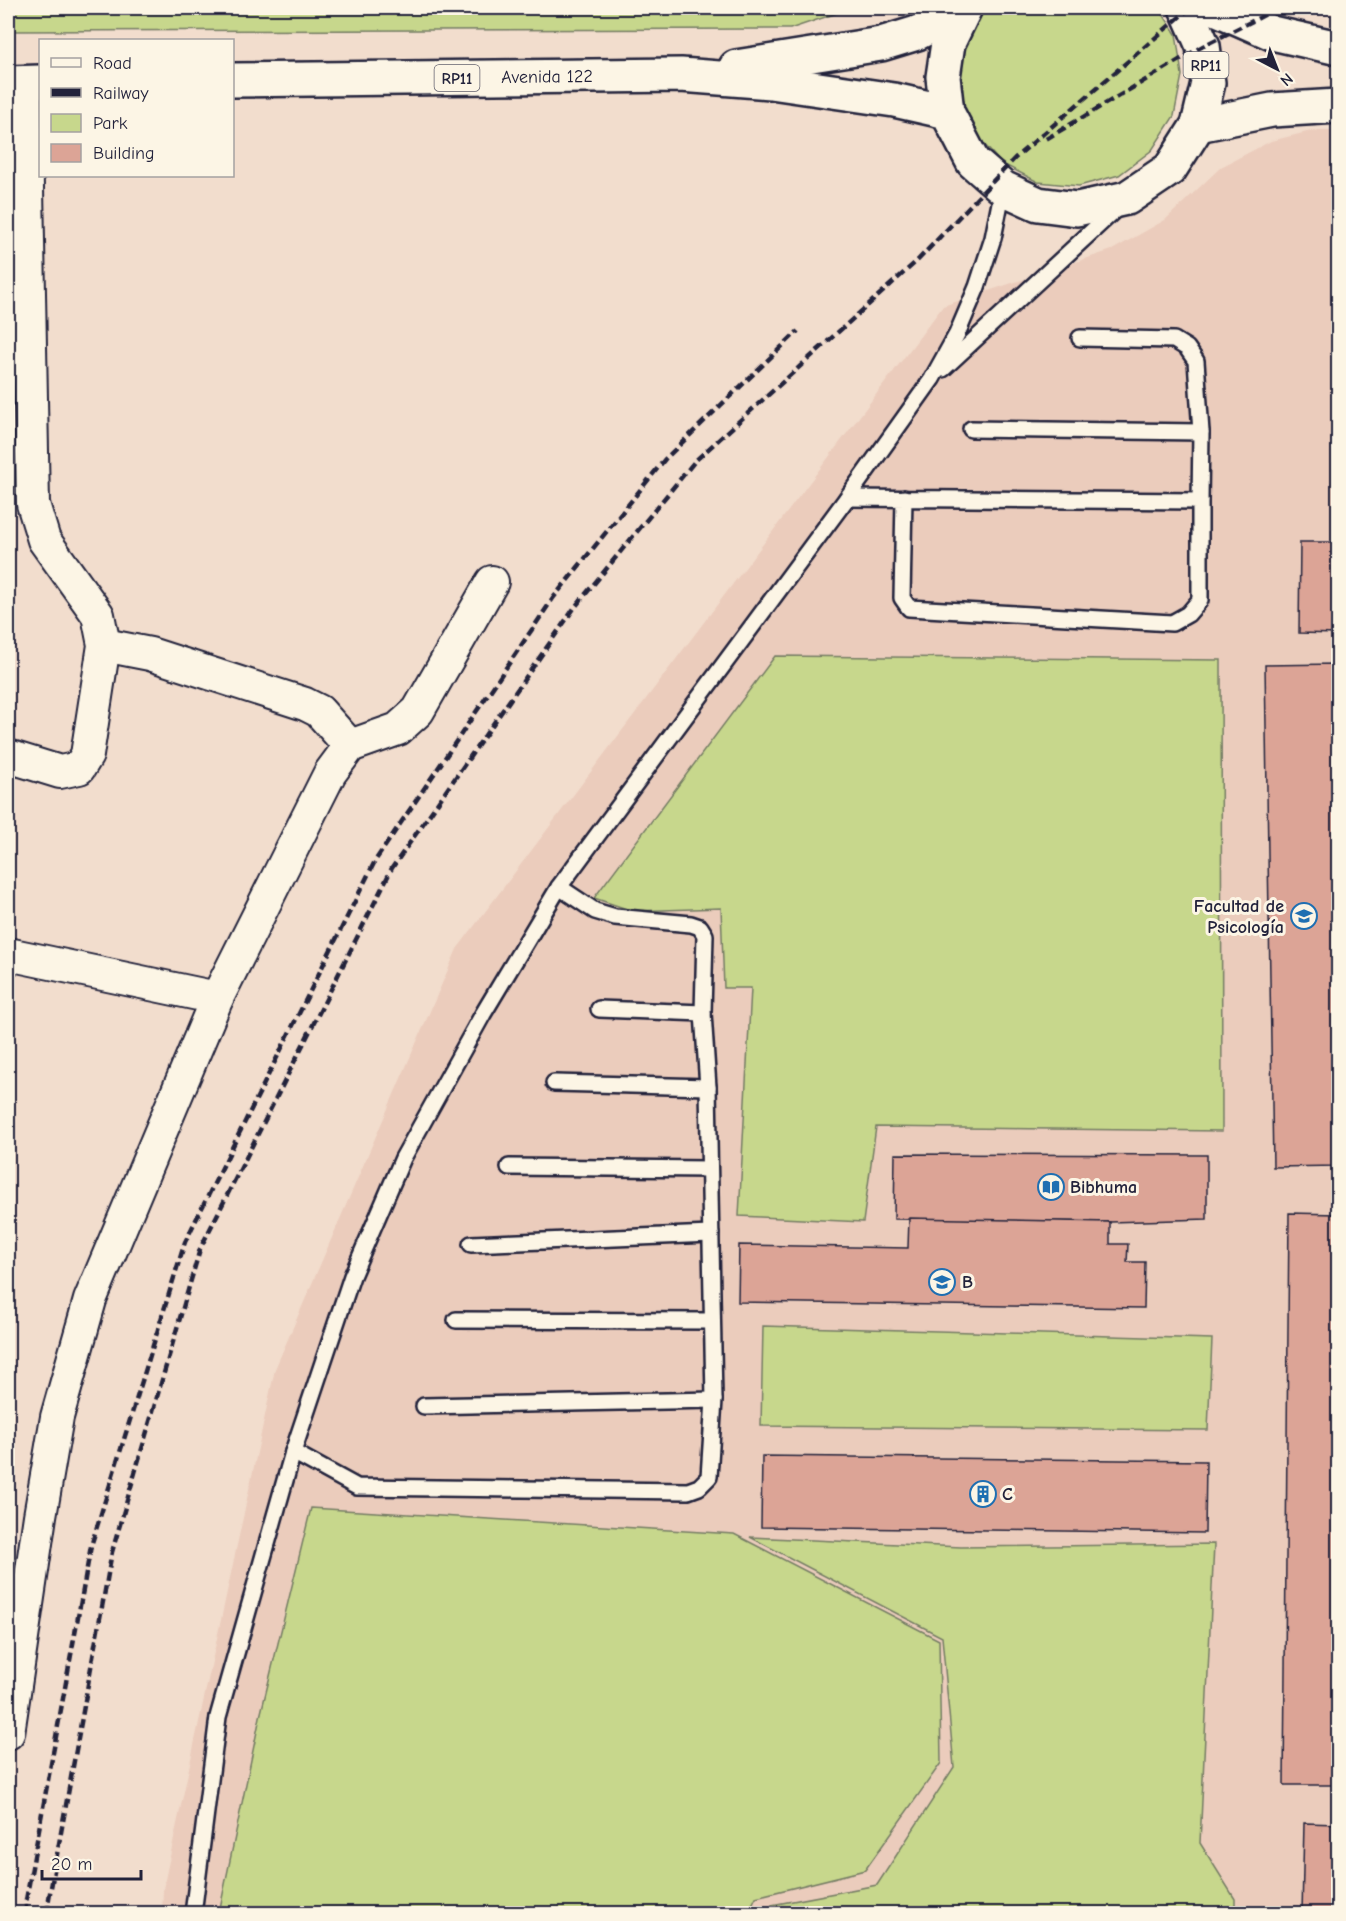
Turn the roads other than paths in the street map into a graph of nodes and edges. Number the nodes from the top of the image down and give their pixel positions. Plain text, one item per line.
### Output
1 (1186, 8) edge
2 (1215, 8) edge
3 (963, 9) edge
4 (1338, 48) edge
5 (681, 75) junction
6 (234, 80) edge
7 (24, 83) edge
8 (1338, 106) edge
9 (947, 112) junction
10 (1198, 125) junction
11 (1003, 188) junction
12 (1127, 198) junction
13 (1080, 338) dead end
14 (932, 379) junction
15 (971, 429) dead end
16 (1201, 432) junction
17 (847, 498) junction
18 (904, 498) junction
19 (1200, 501) junction
20 (492, 582) dead end
21 (104, 645) junction
22 (350, 746) junction
23 (8, 756) edge
24 (560, 887) junction
25 (8, 954) edge
26 (217, 998) junction
27 (599, 1009) dead end
28 (703, 1013) junction
29 (554, 1083) dead end
30 (708, 1088) junction
31 (509, 1167) dead end
32 (709, 1169) junction
33 (711, 1234) junction
34 (471, 1244) dead end
35 (456, 1320) dead end
36 (712, 1321) junction
37 (714, 1400) junction
38 (423, 1406) dead end
39 (293, 1452) junction
40 (8, 1732) edge
41 (193, 1914) edge

1 - 10 highway, RP11
2 - 4 highway
3 - 5 highway, Avenida 122 / RP11
3 - 9 highway, RP11
5 - 6 highway, Avenida 122 / RP11
5 - 9 highway, Avenida 122 / RP11
7 - 21 street
8 - 10 highway
9 - 11 highway, RP11
10 - 12 highway, RP11
11 - 12 highway, RP11
11 - 14 lane
12 - 14 lane
13 - 16 lane
14 - 17 lane
15 - 16 lane
16 - 19 lane
17 - 18 lane
17 - 24 lane
18 - 19 lane
18 - 19 lane
20 - 22 street
21 - 22 street
21 - 23 street
22 - 26 street
24 - 28 lane
24 - 39 lane
25 - 26 street
26 - 40 street
27 - 28 lane
28 - 30 lane
29 - 30 lane
30 - 32 lane
31 - 32 lane
32 - 33 lane
33 - 34 lane
33 - 36 lane
35 - 36 lane
36 - 37 lane
37 - 38 lane
37 - 39 lane
39 - 41 lane

